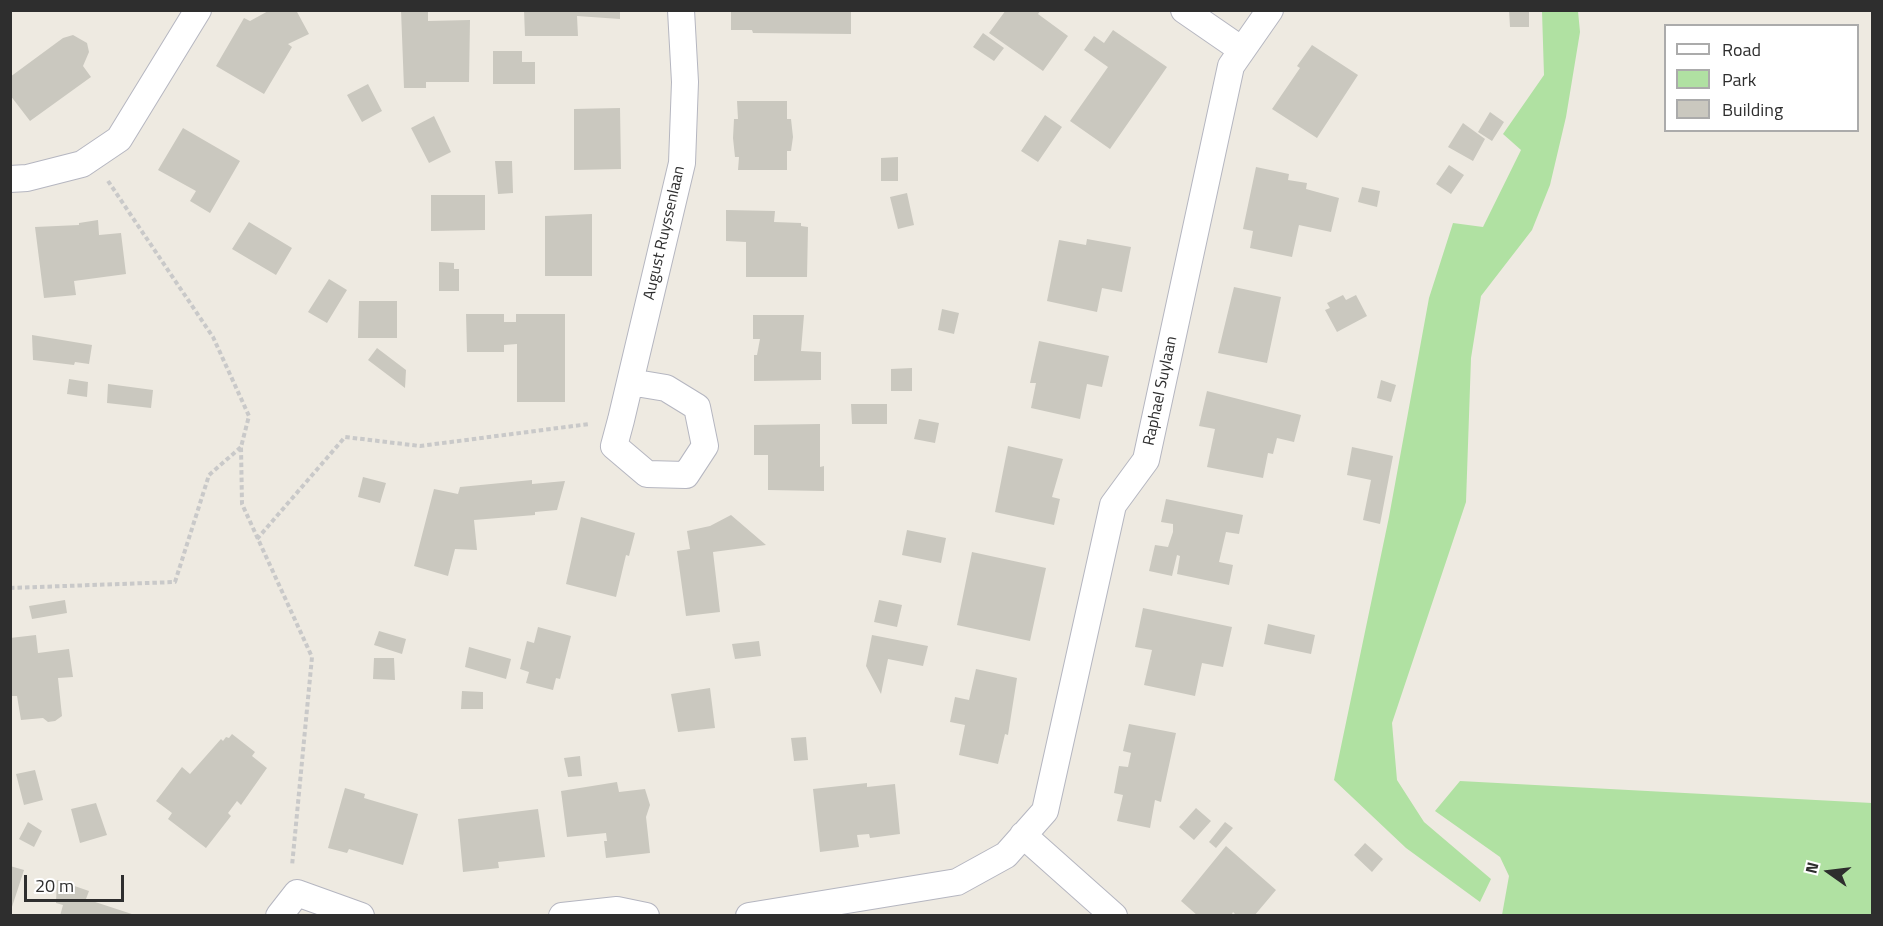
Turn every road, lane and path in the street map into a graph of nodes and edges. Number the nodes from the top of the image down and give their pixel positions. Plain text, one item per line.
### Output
1 (198, 10) edge
2 (681, 10) edge
3 (1184, 10) edge
4 (1270, 10) edge
5 (1242, 50) junction
6 (92, 157) junction
7 (10, 179) edge
8 (630, 382) junction
9 (621, 420) junction
10 (241, 447) junction
11 (257, 539) junction
12 (10, 588) edge
13 (1023, 835) junction
14 (297, 893) junction
15 (279, 915) edge
16 (361, 915) edge
17 (562, 915) edge
18 (646, 915) edge
19 (748, 915) edge
20 (1112, 915) edge

1 - 6 street
2 - 8 street, August Ruyssenlaan
3 - 5 street
4 - 5 street, Raphael Suylaan
5 - 13 street, Raphael Suylaan
6 - 7 street
6 - 10 path
8 - 9 street, August Ruyssenlaan
8 - 9 street, August Ruyssenlaan
9 - 11 path
10 - 11 path
10 - 12 path
11 - 14 path
13 - 19 street, Raphael Suylaan
13 - 20 street
14 - 15 street
14 - 16 street
17 - 18 street

